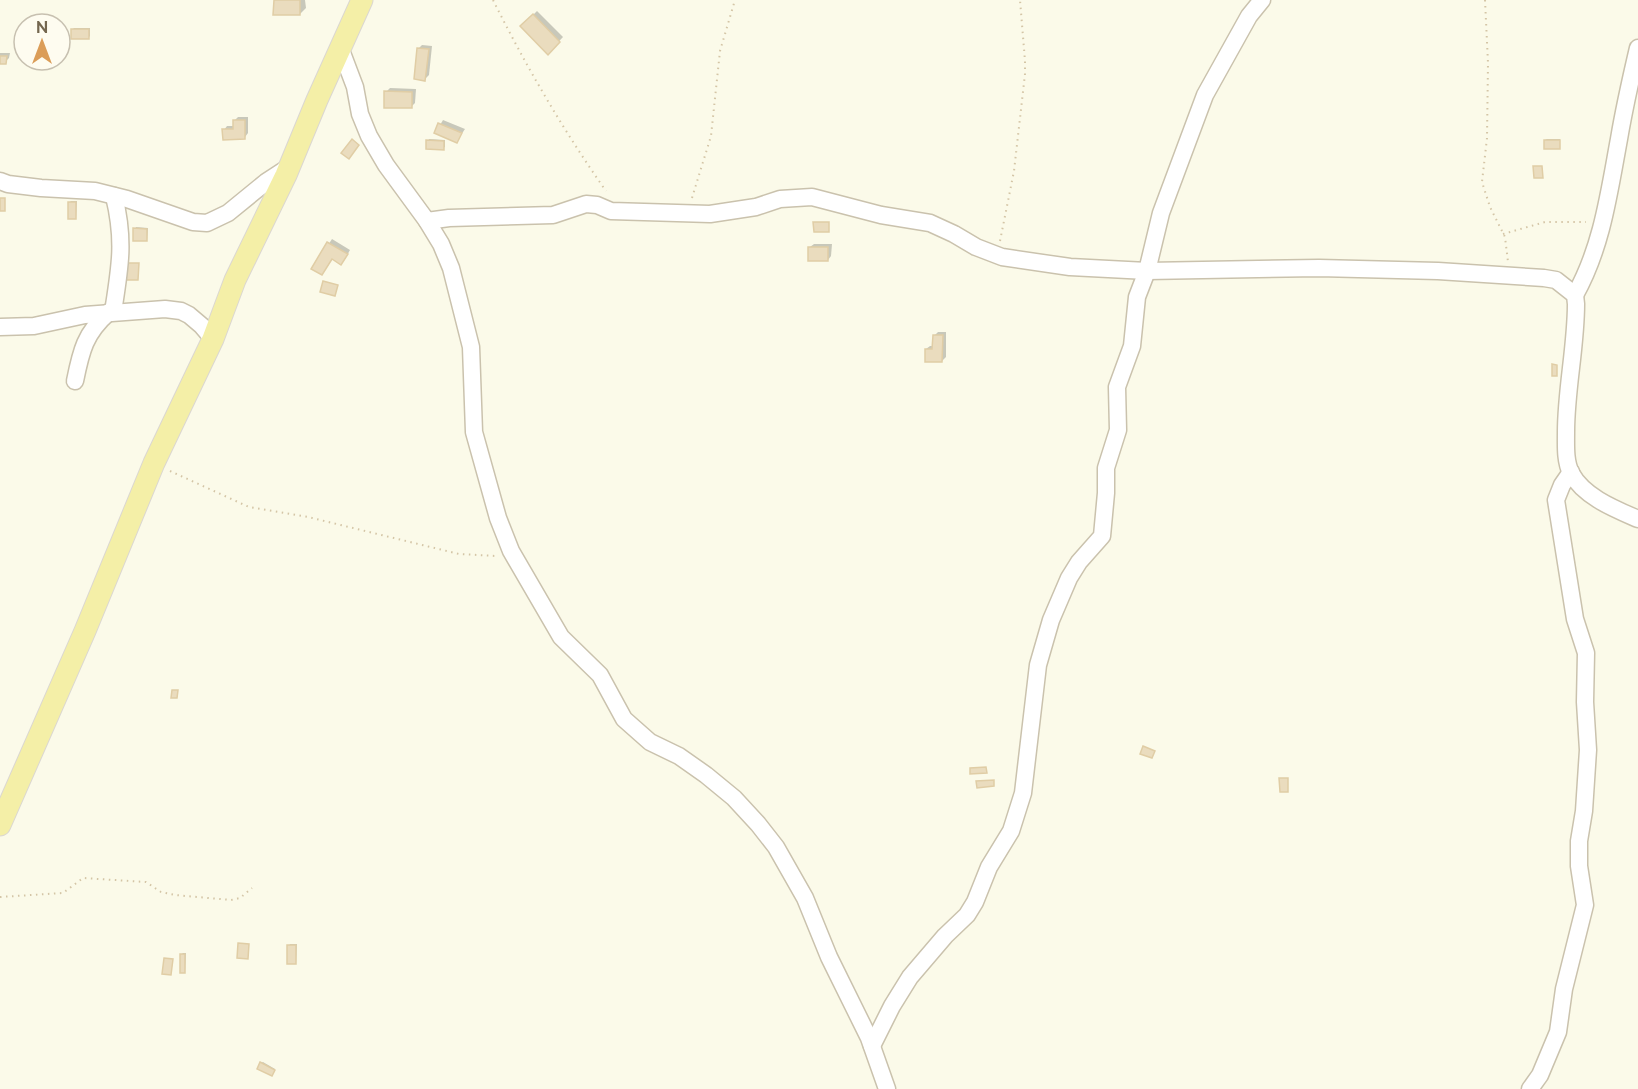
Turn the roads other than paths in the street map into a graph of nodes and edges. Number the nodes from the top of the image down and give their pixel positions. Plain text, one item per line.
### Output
1 (362, 0) edge
2 (1262, 0) edge
3 (1638, 48) edge
4 (341, 50) junction
5 (289, 167) junction
6 (0, 181) edge
7 (114, 196) junction
8 (427, 221) junction
9 (1147, 271) junction
10 (1575, 295) junction
11 (111, 312) junction
12 (0, 327) edge
13 (213, 339) junction
14 (75, 381) dead end
15 (1571, 472) junction
16 (1638, 519) edge
17 (0, 825) edge
18 (872, 1046) junction
19 (887, 1089) edge
20 (1530, 1089) edge

1 - 4 main road
2 - 9 street
3 - 10 street
4 - 5 main road
4 - 8 street
5 - 7 street
5 - 13 main road
6 - 7 street
7 - 11 street
8 - 9 street
8 - 18 street
9 - 10 street
9 - 18 street
10 - 15 street
11 - 12 street
11 - 13 street
11 - 14 street
13 - 17 main road
15 - 16 street
15 - 20 street
18 - 19 street

